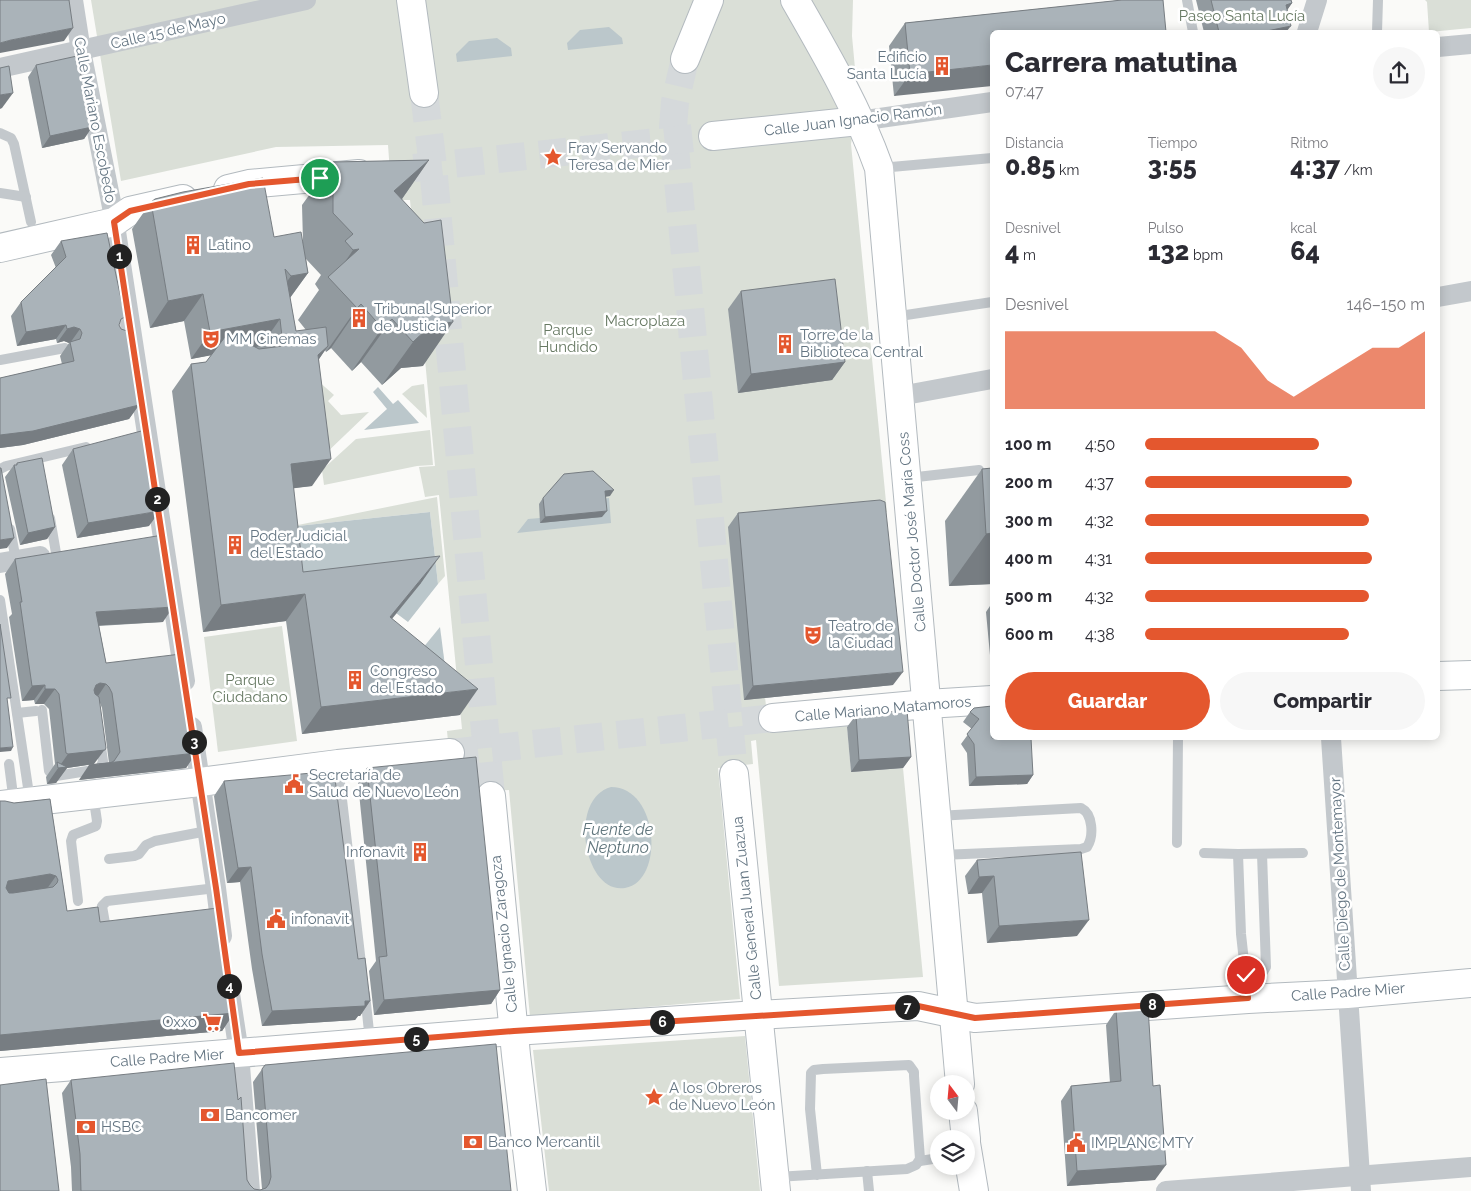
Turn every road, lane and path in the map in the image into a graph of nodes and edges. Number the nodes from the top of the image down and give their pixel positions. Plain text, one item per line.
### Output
1 (73, 0) edge
2 (306, 0) edge
3 (411, 0) edge
4 (709, 0) edge
5 (795, 0) edge
6 (1187, 0) edge
7 (1317, 0) edge
8 (1378, 0) edge
9 (1193, 30) edge
10 (1308, 30) edge
11 (1377, 30) edge
12 (1471, 44) edge
13 (1440, 47) edge
14 (81, 51) junction
15 (685, 58) tunnel mouth
16 (0, 68) edge
17 (424, 93) tunnel mouth
18 (990, 102) edge
19 (859, 121) junction
20 (0, 133) edge
21 (713, 136) tunnel mouth
22 (990, 158) edge
23 (879, 168) junction
24 (381, 172) edge
25 (0, 194) edge
26 (28, 210) junction
27 (119, 213) junction
28 (0, 229) edge
29 (0, 248) edge
30 (1471, 291) edge
31 (1440, 297) edge
32 (990, 302) edge
33 (892, 317) junction
34 (65, 348) dead end
35 (0, 360) edge
36 (990, 379) edge
37 (900, 396) junction
38 (93, 446) edge
39 (0, 469) edge
40 (979, 470) dead end
41 (907, 478) junction
42 (48, 507) edge
43 (7, 516) edge
44 (66, 552) joint
45 (8, 561) edge
46 (0, 600) edge
47 (1471, 675) edge
48 (1440, 676) edge
49 (990, 700) edge
50 (927, 704) junction
51 (17, 713) junction
52 (772, 718) tunnel mouth
53 (99, 735) edge
54 (1178, 740) edge
55 (1331, 740) edge
56 (450, 753) tunnel mouth
57 (24, 763) junction
58 (338, 764) junction
59 (4, 765) edge
60 (734, 774) tunnel mouth
61 (200, 782) junction
62 (93, 794) junction
63 (491, 796) tunnel mouth
64 (15, 803) edge
65 (937, 816) junction
66 (207, 831) junction
67 (1177, 843) dead end
68 (1204, 853) dead end
69 (1303, 853) dead end
70 (1238, 854) junction
71 (1262, 854) junction
72 (940, 855) junction
73 (109, 860) dead end
74 (216, 888) junction
75 (78, 902) dead end
76 (125, 927) edge
77 (1471, 983) edge
78 (1247, 987) junction
79 (1347, 994) junction
80 (953, 1013) junction
81 (758, 1015) junction
82 (514, 1031) junction
83 (370, 1042) junction
84 (239, 1053) junction
85 (0, 1072) edge
86 (959, 1075) edge
87 (930, 1159) edge
88 (920, 1161) junction
89 (1471, 1167) edge
90 (867, 1171) junction
91 (817, 1175) junction
92 (971, 1175) edge
93 (1360, 1183) edge
94 (775, 1184) edge
95 (250, 1191) edge
96 (532, 1191) edge
97 (870, 1191) edge
98 (974, 1191) edge
99 (1166, 1191) edge

1 - 14 street, Calle Mariano Escobedo
2 - 14 street, Calle 15 de Mayo
3 - 17 street
4 - 15 street
5 - 19 street, Calle Doctor José María Coss
6 - 9 lane
7 - 10 street
8 - 11 lane
12 - 13 street
14 - 16 street, Calle 15 de Mayo
14 - 27 street, Calle Mariano Escobedo
18 - 19 street, Calle Juan Ignacio Ramón
19 - 21 street, Calle Juan Ignacio Ramón
19 - 23 street, Calle Doctor José María Coss
20 - 26 lane
22 - 23 lane
23 - 33 street, Calle Doctor José María Coss
24 - 27 street
25 - 26 lane
26 - 27 street
26 - 28 street
27 - 29 street
27 - 61 street, Calle Mariano Escobedo
30 - 31 street
32 - 33 lane
33 - 37 street, Calle Doctor José María Coss
34 - 35 lane
36 - 37 street
37 - 41 street, Calle Doctor José María Coss
38 - 39 lane
40 - 41 lane
41 - 50 street, Calle Doctor José María Coss
42 - 44 lane
43 - 45 lane
44 - 45 street
46 - 51 lane
47 - 48 street
49 - 50 street, Calle Mariano Matamoros
50 - 52 street, Calle Mariano Matamoros
50 - 65 street, Calle Doctor José María Coss
51 - 53 lane
51 - 57 lane
54 - 67 lane
55 - 79 street, Calle Diego de Montemayor
56 - 58 street
57 - 59 lane
57 - 64 lane
58 - 61 street
58 - 83 lane
59 - 64 lane
60 - 81 street, Calle General Juan Zuazua
61 - 62 street
61 - 66 street, Calle Mariano Escobedo
62 - 64 street
62 - 75 lane
63 - 82 street, Calle Ignacio Zaragoza
65 - 72 street, Calle Doctor José María Coss
65 - 72 lane
66 - 73 lane
66 - 74 street, Calle Mariano Escobedo
68 - 70 lane
69 - 71 lane
70 - 71 lane
70 - 78 lane
71 - 78 lane
72 - 80 street, Calle Doctor José María Coss
74 - 76 lane
74 - 84 street, Calle Mariano Escobedo
77 - 79 street, Calle Padre Mier
78 - 79 street, Calle Padre Mier
78 - 80 street, Calle Padre Mier
79 - 93 street, Calle Diego de Montemayor
80 - 81 street, Calle Padre Mier
80 - 86 street, Calle Doctor José María Coss
81 - 82 street, Calle Padre Mier
81 - 94 street, Calle General Juan Zuazua
82 - 83 street, Calle Padre Mier
82 - 96 street, Calle Ignacio Zaragoza
83 - 84 street, Calle Padre Mier
84 - 85 street, Calle Padre Mier
84 - 95 street, Calle Mariano Escobedo
87 - 88 lane
88 - 90 lane
88 - 91 lane
89 - 93 street
90 - 91 lane
90 - 97 lane
91 - 94 lane
92 - 98 street
93 - 99 street

